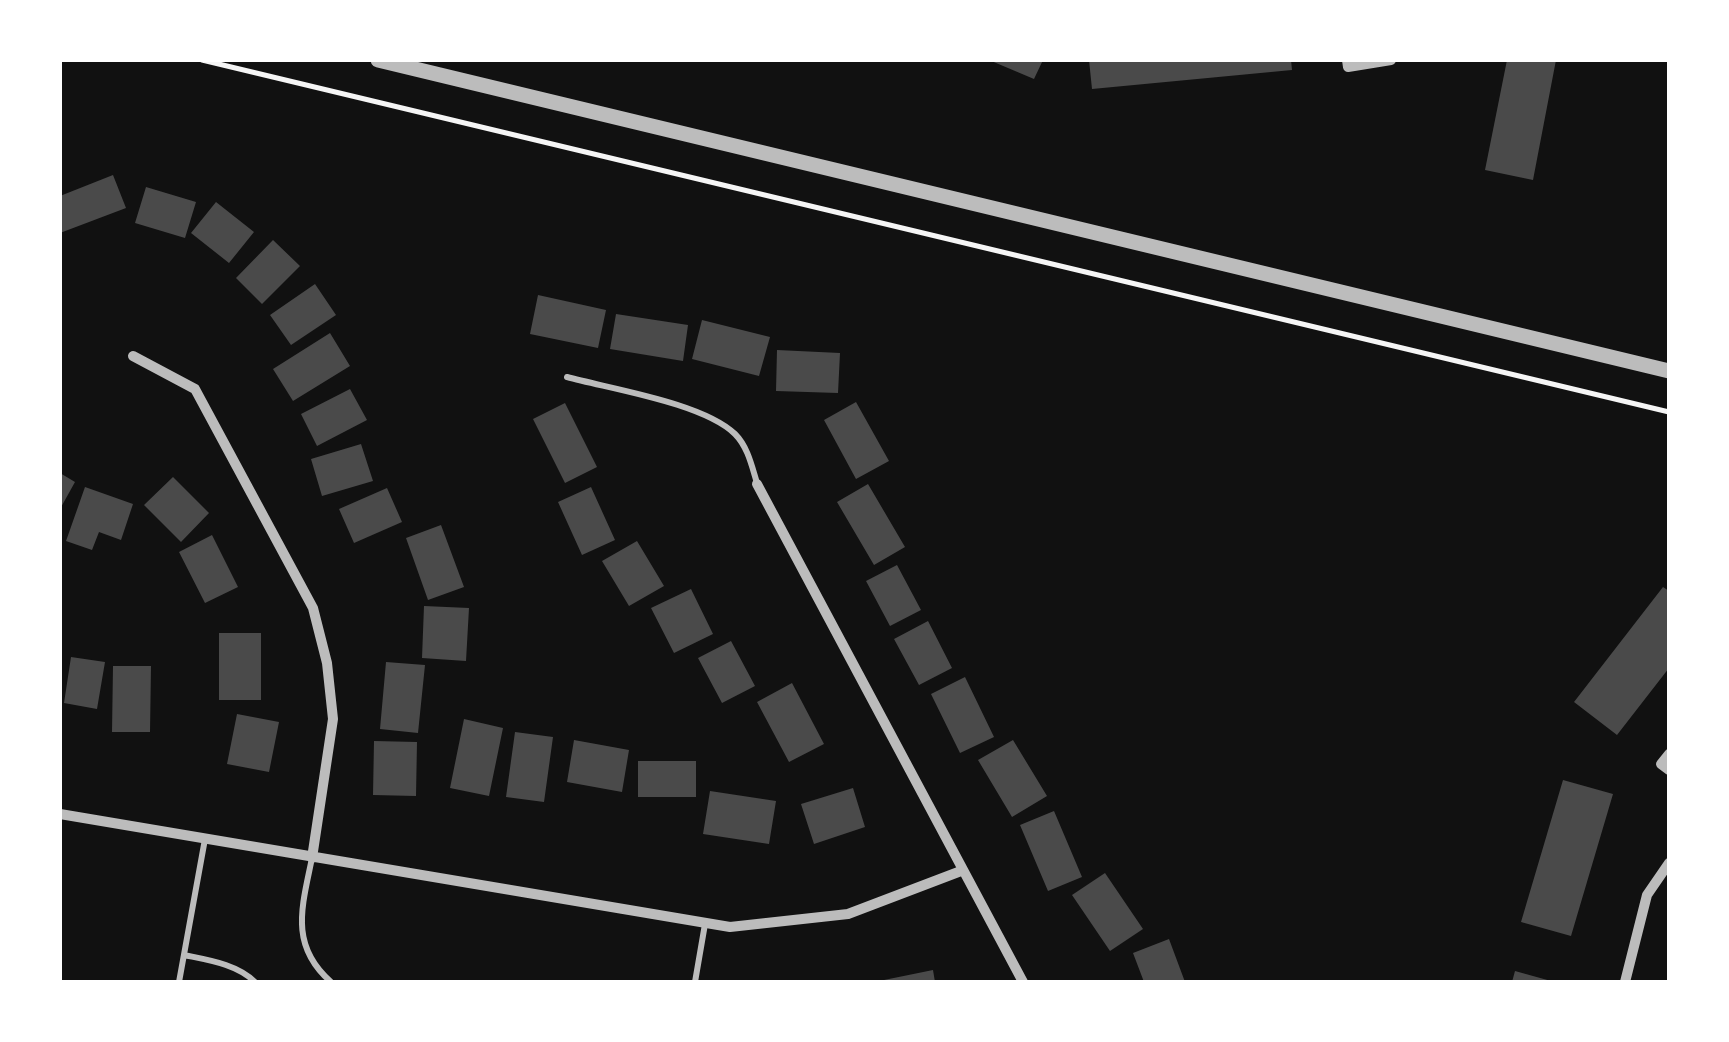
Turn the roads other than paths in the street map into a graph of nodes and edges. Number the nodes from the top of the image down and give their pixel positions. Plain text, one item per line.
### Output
1 (378, 60) edge
2 (1346, 60) edge
3 (1391, 60) edge
4 (133, 356) dead end
5 (1669, 371) edge
6 (566, 377) dead end
7 (758, 484) joint
8 (1669, 754) edge
9 (1669, 770) edge
10 (60, 814) edge
11 (205, 839) junction
12 (312, 858) junction
13 (1669, 863) edge
14 (961, 871) junction
15 (706, 922) junction
16 (184, 955) junction
17 (178, 982) edge
18 (255, 982) edge
19 (331, 982) edge
20 (695, 982) edge
21 (1024, 982) edge
22 (1625, 982) edge

1 - 5 street
2 - 3 street
4 - 12 street
6 - 7 lane
7 - 14 street
8 - 9 street
10 - 11 street
11 - 12 street
11 - 16 lane
12 - 15 street
12 - 19 lane
13 - 22 street
14 - 15 street
14 - 21 street
15 - 20 lane
16 - 17 lane
16 - 18 lane

